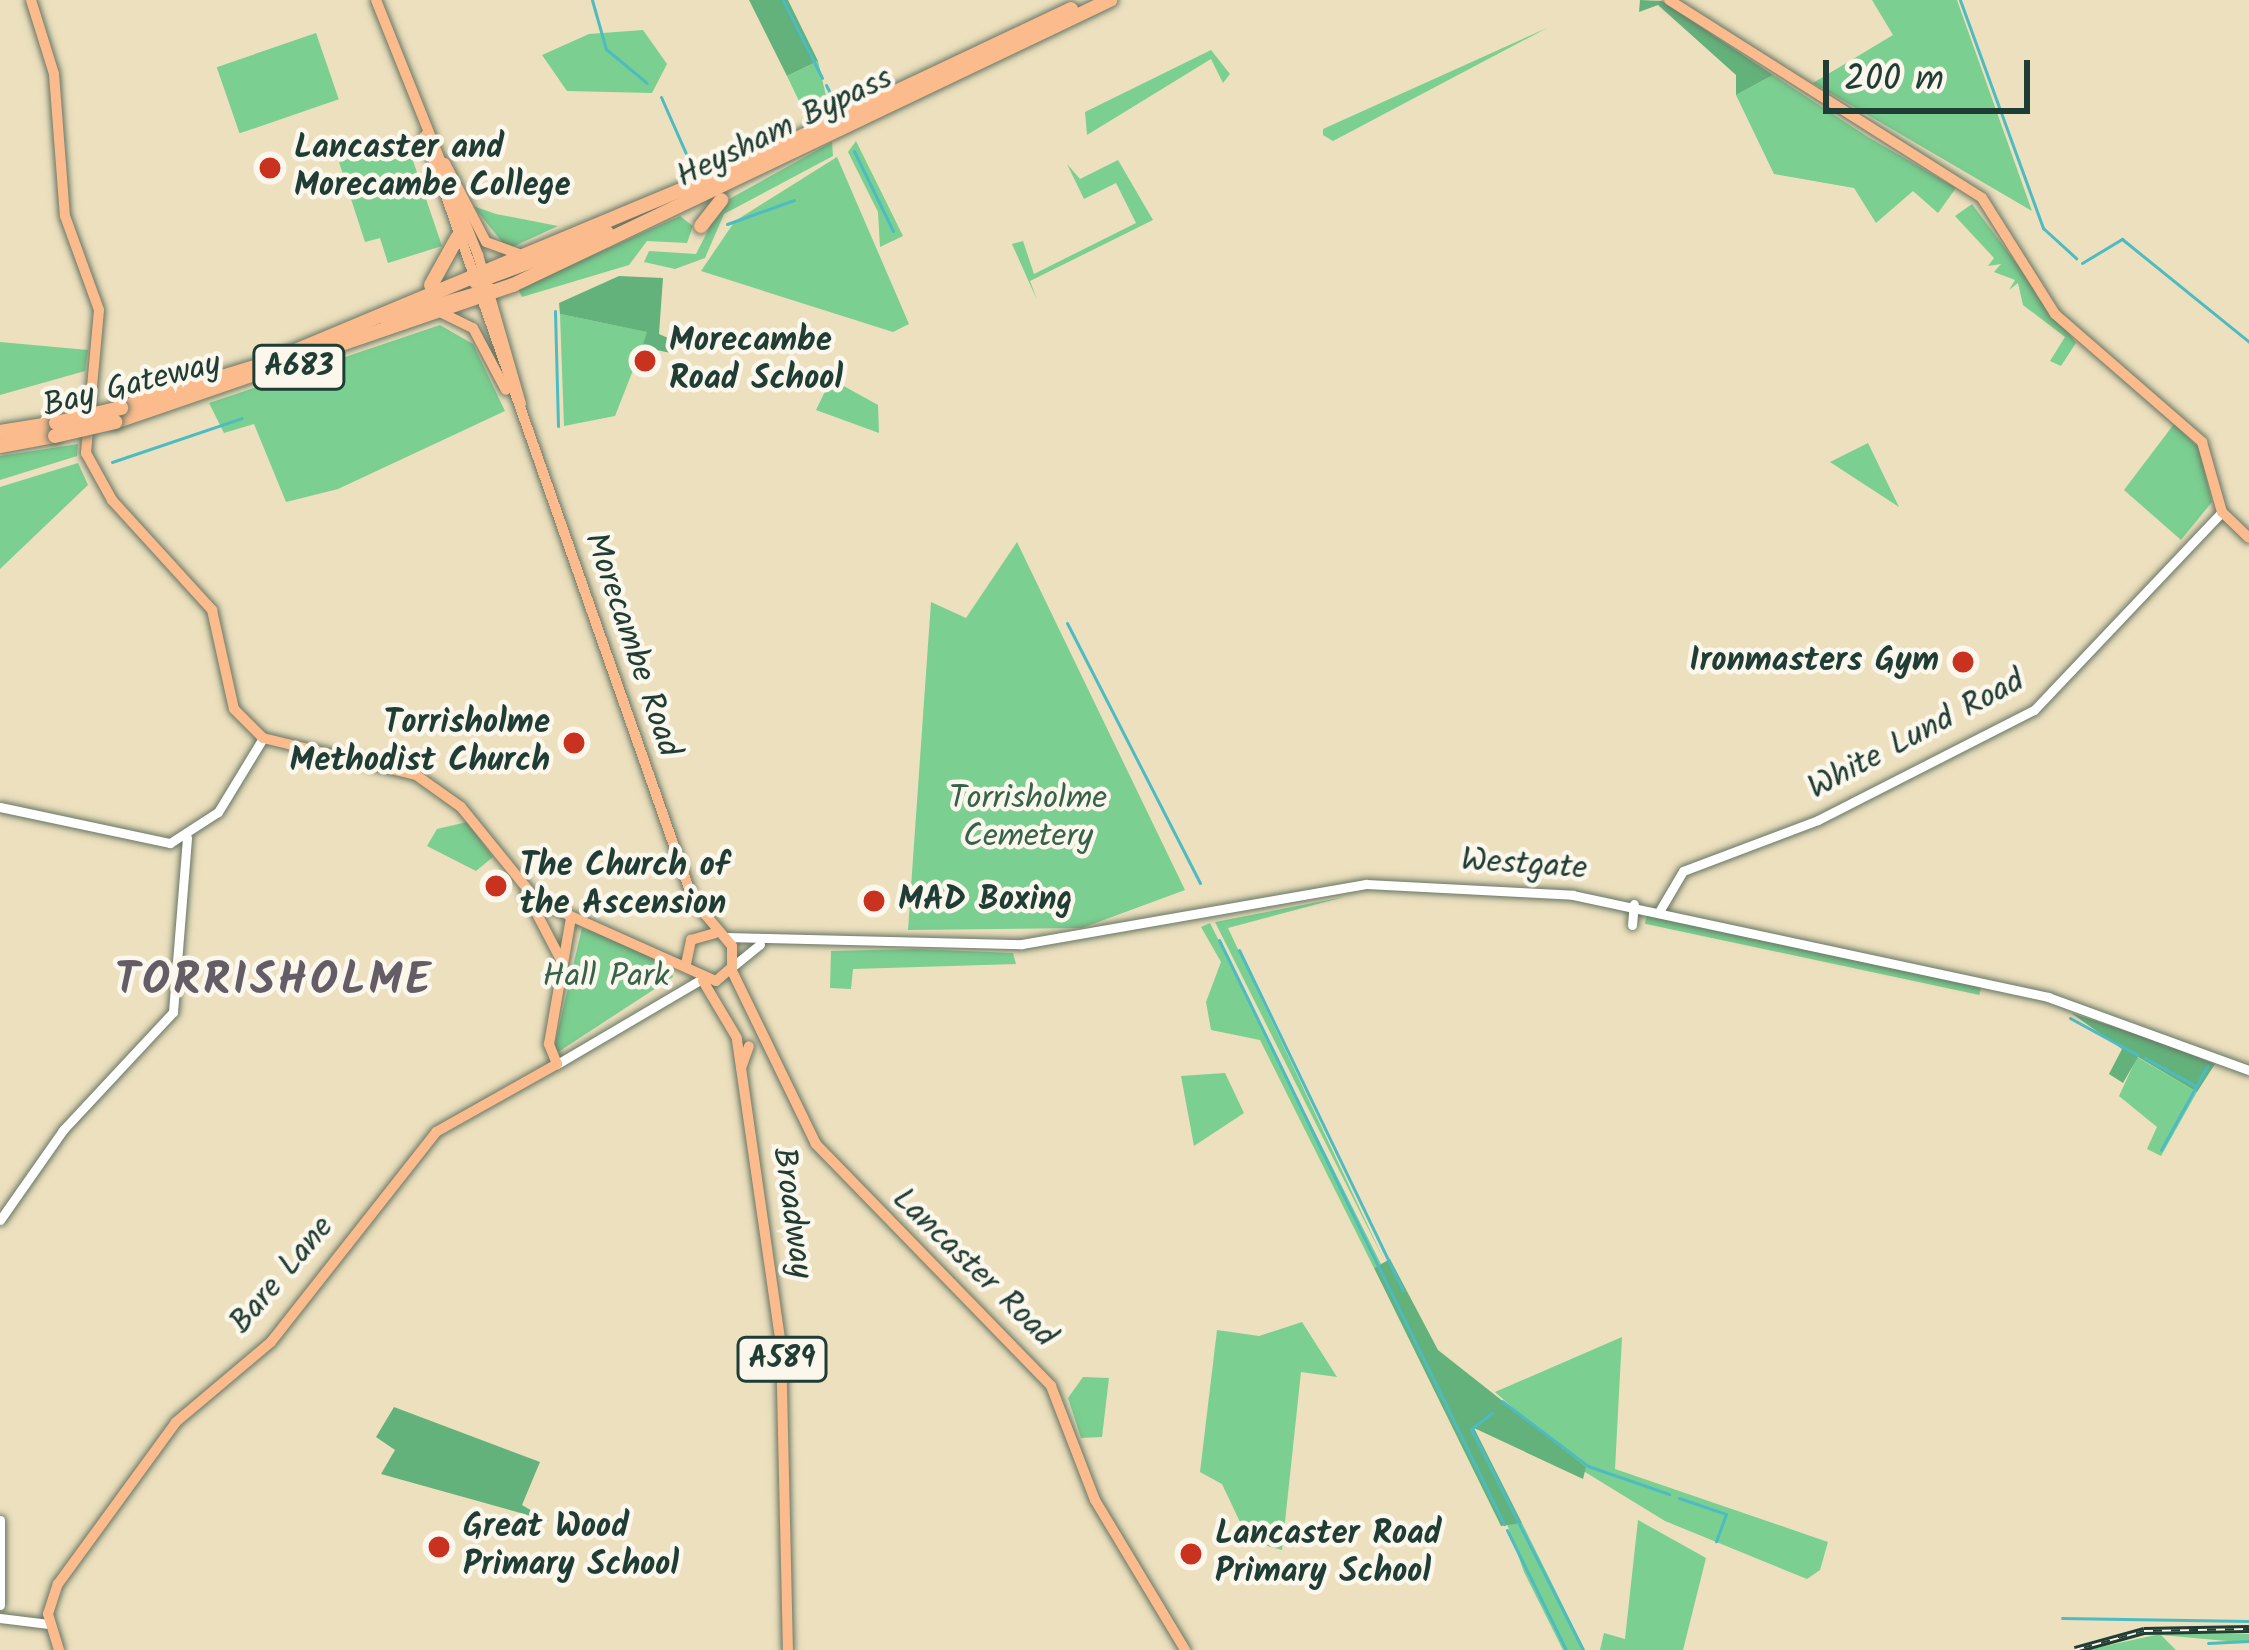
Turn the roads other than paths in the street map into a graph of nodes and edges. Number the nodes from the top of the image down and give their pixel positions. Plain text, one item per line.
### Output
1 (31, 0) edge
2 (376, 0) edge
3 (1090, 0) edge
4 (1110, 0) edge
5 (1669, 0) edge
6 (921, 85) junction
7 (831, 129) junction
8 (425, 136) junction
9 (436, 151) junction
10 (771, 169) junction
11 (696, 184) junction
12 (693, 204) junction
13 (604, 220) junction
14 (701, 226) dead end
15 (457, 238) junction
16 (519, 254) junction
17 (480, 284) junction
18 (386, 312) junction
19 (442, 313) junction
20 (314, 343) junction
21 (519, 404) junction
22 (118, 415) junction
23 (56, 429) junction
24 (0, 432) edge
25 (0, 446) edge
26 (2222, 512) junction
27 (2249, 538) edge
28 (262, 738) junction
29 (0, 807) edge
30 (187, 838) junction
31 (526, 892) junction
32 (692, 900) junction
33 (1634, 904) junction
34 (1660, 910) junction
35 (572, 919) junction
36 (1632, 925) dead end
37 (719, 934) junction
38 (777, 940) junction
39 (691, 941) junction
40 (648, 944) junction
41 (562, 964) junction
42 (686, 964) junction
43 (732, 968) junction
44 (702, 981) junction
45 (669, 991) junction
46 (753, 1030) junction
47 (743, 1042) junction
48 (773, 1063) junction
49 (557, 1064) junction
50 (2249, 1070) edge
51 (0, 1220) edge
52 (0, 1520) edge
53 (0, 1605) edge
54 (0, 1618) edge
55 (49, 1624) junction
56 (59, 1650) edge
57 (788, 1650) edge
58 (1185, 1650) edge

1 - 28 main road
2 - 8 main road, Morecambe Road
3 - 6 highway, Heysham Bypass / A683
4 - 6 highway, A683
5 - 26 main road
6 - 7 highway, Heysham Bypass / A683
7 - 10 highway, Heysham Bypass / A683
7 - 11 highway, Heysham Bypass / A683
8 - 9 main road, Morecambe Road
8 - 15 main road, Morecambe Road
9 - 16 main road
9 - 17 main road, Morecambe Road
10 - 12 highway, Heysham Bypass / A683
10 - 14 highway
11 - 12 highway
11 - 13 highway, Heysham Bypass / A683
12 - 13 highway
12 - 17 highway, Heysham Bypass / A683
13 - 16 highway, Heysham Bypass / A683
15 - 17 main road, Morecambe Road
15 - 18 highway
16 - 17 highway, Heysham Bypass / A683
17 - 18 highway, Bay Gateway / A683
17 - 19 highway, Bay Gateway / A683
17 - 20 highway
17 - 21 main road, Morecambe Road
18 - 20 highway, Bay Gateway / A683
19 - 21 main road
19 - 22 highway, Bay Gateway / A683
20 - 22 highway, Bay Gateway / A683
21 - 32 main road, Morecambe Road
22 - 23 highway, Bay Gateway / A683, bridge
23 - 24 highway, Bay Gateway / A683
23 - 25 highway, Bay Gateway / A683
26 - 27 main road
26 - 34 street, White Lund Road
28 - 30 street
28 - 31 main road
29 - 30 street
30 - 51 street
31 - 35 main road
31 - 41 main road
32 - 37 main road, Morecambe Road
32 - 39 main road, Morecambe Road
33 - 34 street, Westgate
33 - 36 street
33 - 38 street, Westgate
34 - 50 street, Westgate
35 - 40 main road
35 - 41 main road
37 - 38 street, Westgate
37 - 39 main road
37 - 43 main road, Morecambe Road
38 - 43 street
39 - 40 main road
39 - 42 main road, Morecambe Road
40 - 42 main road
41 - 49 main road
42 - 44 main road, A589
42 - 45 street
43 - 44 main road
43 - 46 main road, Lancaster Road
44 - 45 street
44 - 47 main road, Lancaster Road / A589
45 - 49 street
46 - 47 main road
46 - 48 main road, Lancaster Road
47 - 48 main road, Lancaster Road
47 - 57 main road, Broadway / A589
48 - 58 main road, Lancaster Road
49 - 55 main road, Bare Lane
52 - 53 street
54 - 55 street
55 - 56 main road

